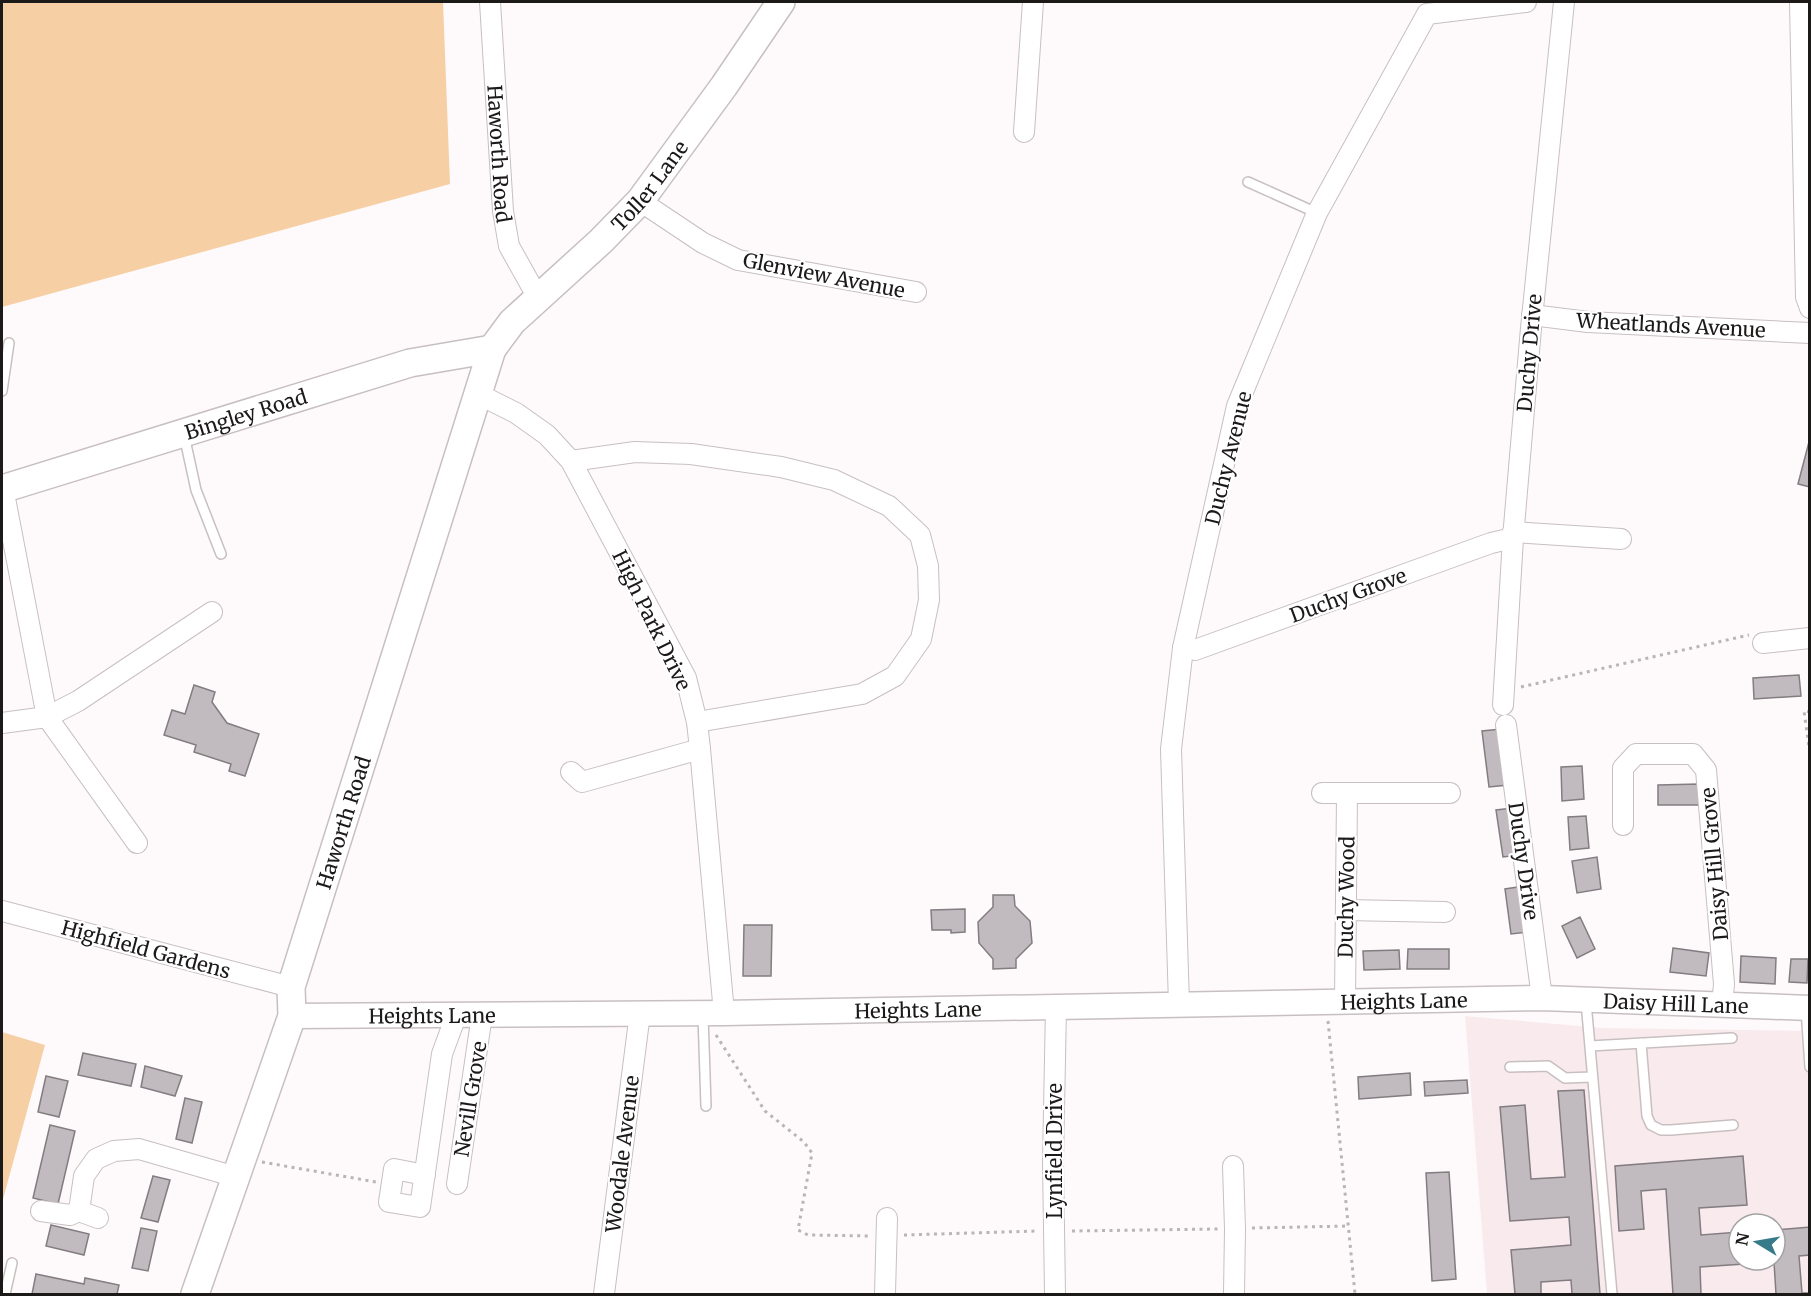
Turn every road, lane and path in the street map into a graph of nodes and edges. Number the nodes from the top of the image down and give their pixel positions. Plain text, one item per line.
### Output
1 (490, 2) edge
2 (781, 2) edge
3 (1033, 2) edge
4 (1527, 2) edge
5 (1564, 2) edge
6 (1800, 2) edge
7 (1424, 8) edge
8 (1024, 132) dead end
9 (1248, 182) dead end
10 (640, 201) junction
11 (1317, 213) junction
12 (916, 292) dead end
13 (538, 298) junction
14 (1809, 308) edge
15 (1532, 315) junction
16 (1809, 333) edge
17 (9, 343) dead end
18 (492, 349) junction
19 (2, 391) edge
20 (476, 393) junction
21 (184, 432) junction
22 (571, 461) junction
23 (2, 487) edge
24 (1513, 535) junction
25 (1621, 539) dead end
26 (221, 554) dead end
27 (212, 612) dead end
28 (1809, 638) edge
29 (1764, 643) joint
30 (1183, 648) junction
31 (1504, 698) joint
32 (1809, 712) edge
33 (47, 717) junction
34 (697, 722) junction
35 (2, 723) edge
36 (1506, 725) dead end
37 (700, 749) junction
38 (1809, 754) edge
39 (571, 772) dead end
40 (1347, 793) junction
41 (1450, 793) dead end
42 (1322, 794) dead end
43 (1623, 825) dead end
44 (137, 843) dead end
45 (1346, 910) junction
46 (2, 911) edge
47 (1445, 912) dead end
48 (291, 987) junction
49 (1542, 998) junction
50 (1586, 999) junction
51 (1335, 1001) junction
52 (1179, 1004) junction
53 (1722, 1005) junction
54 (1056, 1007) junction
55 (1808, 1008) edge
56 (640, 1013) junction
57 (713, 1013) junction
58 (482, 1015) junction
59 (292, 1016) junction
60 (456, 1016) junction
61 (1732, 1038) dead end
62 (1641, 1043) junction
63 (1590, 1046) junction
64 (1510, 1067) dead end
65 (1809, 1067) edge
66 (1592, 1077) junction
67 (705, 1106) dead end
68 (1733, 1125) dead end
69 (1233, 1166) dead end
70 (239, 1168) junction
71 (425, 1175) junction
72 (457, 1184) dead end
73 (392, 1185) junction
74 (40, 1211) dead end
75 (1348, 1226) junction
76 (887, 1227) junction
77 (1235, 1229) junction
78 (1054, 1231) junction
79 (12, 1263) dead end
80 (5, 1294) edge
81 (195, 1294) edge
82 (604, 1294) edge
83 (885, 1294) edge
84 (1055, 1294) edge
85 (1234, 1294) edge
86 (1355, 1294) edge
87 (1612, 1294) edge

1 - 13 street, Haworth Road
2 - 10 main road, Toller Lane
3 - 8 street
4 - 7 street, Duchy Avenue
5 - 15 street, Duchy Drive
6 - 14 street
7 - 11 street, Duchy Avenue
9 - 11 lane
10 - 12 street, Glenview Avenue
10 - 13 main road, Toller Lane
11 - 30 street, Duchy Avenue
13 - 18 main road, Toller Lane
15 - 16 street, Wheatlands Avenue
15 - 24 street, Duchy Drive
17 - 19 lane
18 - 20 main road, Haworth Road
18 - 21 main road, Bingley Road
20 - 22 street, High Park Drive
20 - 48 main road, Haworth Road
21 - 23 main road, Bingley Road
21 - 26 lane
22 - 34 street, High Park Drive
22 - 34 street
23 - 33 street
24 - 25 street, Duchy Grove
24 - 30 street, Duchy Grove
24 - 31 street, Duchy Drive
27 - 33 street
28 - 29 street
29 - 31 path
30 - 52 street, Duchy Avenue
32 - 38 path
33 - 35 street
33 - 44 street
34 - 37 street, High Park Drive
36 - 49 street, Duchy Drive
37 - 39 street
37 - 57 street, High Park Drive
40 - 41 street
40 - 42 street
40 - 45 street, Duchy Wood
43 - 53 street, Daisy Hill Grove
45 - 47 street
45 - 51 street, Duchy Wood
46 - 48 street, Highfield Gardens
48 - 59 main road, Haworth Road
49 - 50 street, Daisy Hill Lane
49 - 51 street, Heights Lane
50 - 53 street, Daisy Hill Lane
50 - 63 lane
51 - 52 street, Heights Lane
51 - 75 path
52 - 54 street, Heights Lane
53 - 55 street, Daisy Hill Lane
54 - 57 street, Heights Lane
54 - 78 street, Lynfield Drive
55 - 65 lane
56 - 57 street, Heights Lane
56 - 58 street, Heights Lane
56 - 82 street, Woodale Avenue
57 - 67 lane
57 - 76 path
58 - 60 street, Heights Lane
58 - 72 street, Nevill Grove
59 - 60 street, Heights Lane
59 - 70 main road, Haworth Road
60 - 71 street
61 - 62 lane
62 - 63 lane
62 - 68 lane
63 - 66 lane
64 - 66 lane
66 - 87 lane
69 - 77 street
70 - 73 path
70 - 74 street
70 - 81 main road, Haworth Road
71 - 73 street
71 - 73 street
75 - 77 path
75 - 86 path
76 - 78 path
76 - 83 street
77 - 78 path
77 - 85 street
78 - 84 street, Lynfield Drive
79 - 80 lane

